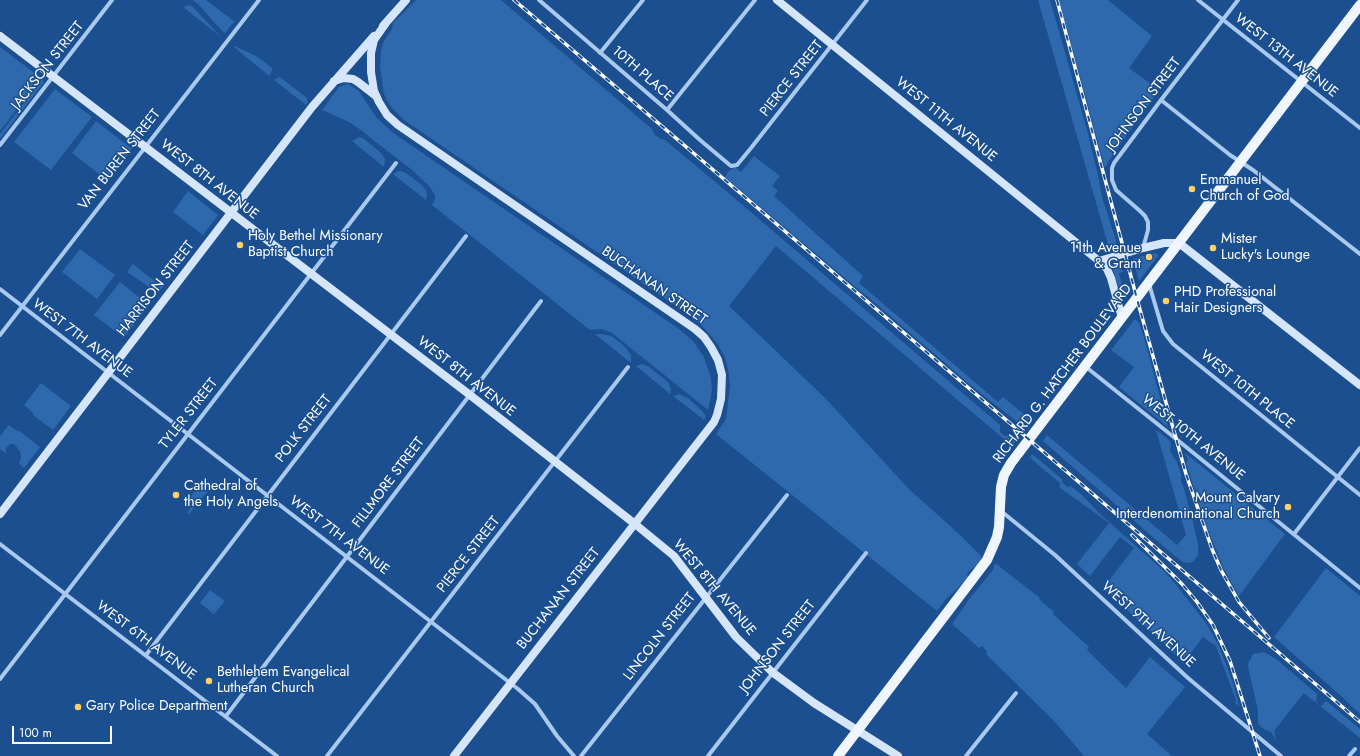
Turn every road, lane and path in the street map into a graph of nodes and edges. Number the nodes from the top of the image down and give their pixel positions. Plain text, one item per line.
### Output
1 (112, 0) edge
2 (259, 0) edge
3 (406, 0) edge
4 (538, 0) edge
5 (643, 0) edge
6 (755, 0) edge
7 (777, 0) edge
8 (867, 0) edge
9 (1198, 0) edge
10 (1238, 0) edge
11 (1360, 5) edge
12 (1223, 20) junction
13 (386, 23) junction
14 (0, 36) edge
15 (832, 45) junction
16 (600, 53) junction
17 (53, 77) junction
18 (334, 81) junction
19 (1302, 82) junction
20 (376, 97) junction
21 (1160, 100) junction
22 (667, 110) junction
23 (1360, 128) edge
24 (0, 145) edge
25 (145, 146) junction
26 (396, 163) dead end
27 (1241, 163) junction
28 (731, 166) joint
29 (231, 213) junction
30 (466, 236) dead end
31 (1179, 244) junction
32 (1143, 248) junction
33 (1360, 254) edge
34 (1099, 260) junction
35 (311, 274) junction
36 (1149, 283) junction
37 (0, 290) edge
38 (541, 301) dead end
39 (22, 306) junction
40 (1122, 318) junction
41 (0, 335) edge
42 (390, 335) junction
43 (628, 367) dead end
44 (1086, 367) junction
45 (108, 372) junction
46 (1360, 385) edge
47 (470, 396) junction
48 (188, 434) junction
49 (1360, 448) edge
50 (555, 461) junction
51 (1338, 478) junction
52 (268, 495) junction
53 (787, 495) dead end
54 (1360, 495) edge
55 (1000, 510) junction
56 (0, 514) edge
57 (635, 524) junction
58 (1294, 534) junction
59 (0, 544) edge
60 (866, 553) dead end
61 (347, 556) junction
62 (1360, 588) edge
63 (65, 593) junction
64 (706, 597) junction
65 (431, 621) junction
66 (146, 655) junction
67 (772, 672) junction
68 (0, 679) edge
69 (510, 682) junction
70 (1016, 693) dead end
71 (226, 716) junction
72 (857, 731) junction
73 (1355, 749) dead end
74 (277, 756) edge
75 (327, 756) edge
76 (454, 756) edge
77 (574, 756) edge
78 (581, 756) edge
79 (708, 756) edge
80 (838, 756) edge
81 (898, 756) edge
82 (966, 756) edge
83 (1281, 756) edge
84 (1348, 756) edge

1 - 17 street, JACKSON STREET
2 - 25 street, VAN BUREN STREET
3 - 13 street
4 - 16 street, 10TH PLACE
5 - 16 street
6 - 22 street
7 - 15 street, WEST 11TH AVENUE
8 - 15 street, PIERCE STREET
9 - 12 street, WEST 13TH AVENUE
10 - 12 street, JOHNSON STREET
11 - 19 main road, RICHARD G. HATCHER BOULEVARD
12 - 19 street, WEST 13TH AVENUE
12 - 21 street, JOHNSON STREET
13 - 18 street, HARRISON STREET
13 - 20 street, BUCHANAN STREET
14 - 17 street, WEST 8TH AVENUE
15 - 28 street, PIERCE STREET
15 - 34 street, WEST 11TH AVENUE
16 - 22 street, 10TH PLACE
17 - 24 street, JACKSON STREET
17 - 25 street, WEST 8TH AVENUE
18 - 20 street
18 - 29 street, HARRISON STREET
19 - 23 street, WEST 13TH AVENUE
19 - 27 main road, RICHARD G. HATCHER BOULEVARD
20 - 57 street, BUCHANAN STREET
21 - 27 street
21 - 32 street, JOHNSON STREET
22 - 28 street, 10TH PLACE
25 - 29 street, WEST 8TH AVENUE
25 - 39 street, VAN BUREN STREET
26 - 35 street, TYLER STREET
27 - 31 main road, RICHARD G. HATCHER BOULEVARD
27 - 33 street
29 - 35 street, WEST 8TH AVENUE
29 - 45 street, HARRISON STREET
30 - 42 street, POLK STREET
31 - 32 street
31 - 36 main road, RICHARD G. HATCHER BOULEVARD
31 - 46 street
32 - 34 street
34 - 40 street, WEST 11TH AVENUE
35 - 42 street, WEST 8TH AVENUE
35 - 48 street, TYLER STREET
36 - 40 main road, RICHARD G. HATCHER BOULEVARD
36 - 51 street, WEST 10TH PLACE
37 - 39 street, WEST 7TH AVENUE
38 - 47 street, FILLMORE STREET
39 - 41 street, VAN BUREN STREET
39 - 45 street, WEST 7TH AVENUE
40 - 44 main road, RICHARD G. HATCHER BOULEVARD
42 - 47 street, WEST 8TH AVENUE
42 - 52 street, POLK STREET
43 - 50 street, PIERCE STREET
44 - 55 main road, RICHARD G. HATCHER BOULEVARD
44 - 58 street, WEST 10TH AVENUE
45 - 48 street, WEST 7TH AVENUE
45 - 56 street, HARRISON STREET
47 - 50 street, WEST 8TH AVENUE
47 - 61 street, FILLMORE STREET
48 - 52 street, WEST 7TH AVENUE
48 - 63 street, TYLER STREET
49 - 51 street
50 - 57 street, WEST 8TH AVENUE
50 - 65 street, PIERCE STREET
51 - 54 street, WEST 10TH PLACE
51 - 58 street
52 - 61 street, WEST 7TH AVENUE
52 - 66 street, POLK STREET
53 - 64 street, LINCOLN STREET
55 - 72 main road, RICHARD G. HATCHER BOULEVARD
55 - 83 street, WEST 9TH AVENUE
57 - 64 street, WEST 8TH AVENUE
57 - 69 street, BUCHANAN STREET
58 - 62 street, WEST 10TH AVENUE
59 - 63 street, WEST 6TH AVENUE
60 - 67 street, JOHNSON STREET
61 - 65 street, WEST 7TH AVENUE
61 - 71 street, FILLMORE STREET
63 - 66 street, WEST 6TH AVENUE
63 - 68 street, TYLER STREET
64 - 67 street, WEST 8TH AVENUE
64 - 78 street, LINCOLN STREET
65 - 69 street, WEST 7TH AVENUE
65 - 75 street, PIERCE STREET
66 - 71 street, WEST 6TH AVENUE
67 - 72 street, WEST 8TH AVENUE
67 - 79 street, JOHNSON STREET
69 - 76 street, BUCHANAN STREET
69 - 77 street, WEST 7TH AVENUE
70 - 82 street
71 - 74 street, WEST 6TH AVENUE
72 - 80 main road, RICHARD G. HATCHER BOULEVARD
72 - 81 street, WEST 8TH AVENUE
73 - 84 street

